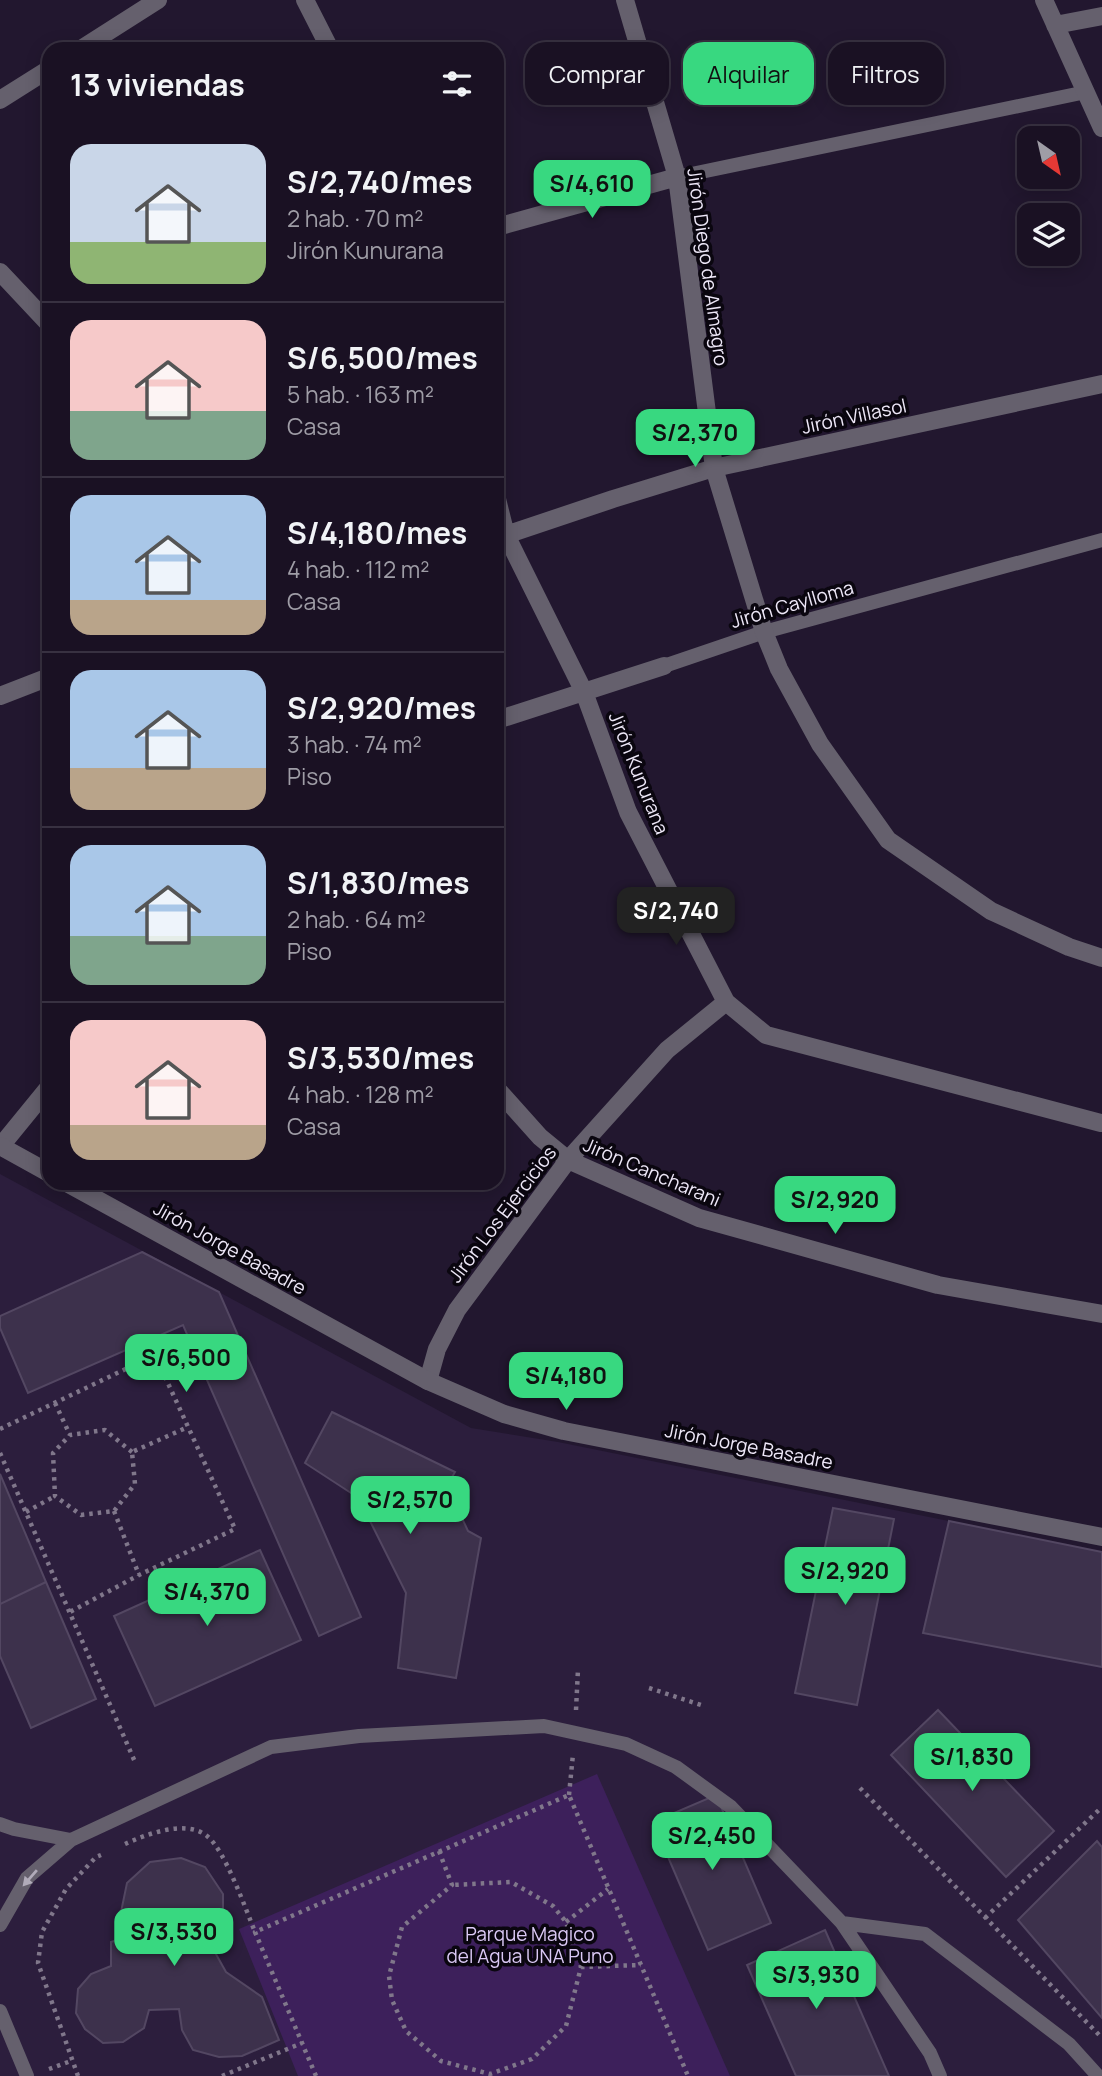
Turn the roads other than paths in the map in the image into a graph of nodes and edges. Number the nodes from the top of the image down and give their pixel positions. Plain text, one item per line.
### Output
1 (158, 0) edge
2 (305, 0) edge
3 (625, 0) edge
4 (1044, 0) edge
5 (1102, 16) edge
6 (1055, 24) junction
7 (92, 42) edge
8 (326, 42) edge
9 (42, 73) edge
10 (1086, 92) junction
11 (0, 100) edge
12 (1102, 128) edge
13 (677, 177) junction
14 (504, 225) edge
15 (0, 272) edge
16 (42, 317) edge
17 (1102, 384) edge
18 (714, 468) junction
19 (504, 536) edge
20 (1102, 540) edge
21 (504, 543) edge
22 (764, 632) junction
23 (664, 666) joint
24 (42, 680) edge
25 (584, 692) junction
26 (0, 696) edge
27 (504, 718) edge
28 (1102, 958) edge
29 (726, 1002) junction
30 (42, 1096) edge
31 (504, 1097) edge
32 (1101, 1123) edge
33 (0, 1147) edge
34 (568, 1160) junction
35 (42, 1169) edge
36 (80, 1190) edge
37 (1102, 1314) edge
38 (428, 1381) junction
39 (1102, 1537) edge
40 (0, 1824) edge
41 (71, 1840) junction
42 (842, 1923) junction
43 (0, 1925) edge
44 (0, 2011) edge
45 (27, 2076) edge
46 (940, 2076) edge
47 (1098, 2076) edge

1 - 7 street
2 - 8 street
3 - 13 street, Jirón Diego de Almagro
4 - 6 street
5 - 6 street
6 - 10 street
9 - 11 street
10 - 12 street
10 - 13 lane
13 - 14 street
13 - 18 street, Jirón Diego de Almagro
15 - 16 street
17 - 18 street, Jirón Villasol
18 - 19 street, Jirón Villasol
18 - 22 street, Jirón Diego de Almagro
20 - 22 lane, Jirón Caylloma
21 - 25 street, Jirón Kunurana
22 - 23 lane, Jirón Caylloma
22 - 28 street, Jirón Diego de Almagro
23 - 25 street, Jirón Caylloma
24 - 26 street
25 - 27 street, Jirón Caylloma
25 - 29 street, Jirón Kunurana
29 - 32 street, Jirón Kunurana
29 - 34 street, Jirón Los Ejercicios
30 - 33 street
31 - 34 street, Jirón Cancharani
33 - 35 street
34 - 37 street, Jirón Cancharani
34 - 38 street, Jirón Los Ejercicios
36 - 38 street, Jirón Jorge Basadre
38 - 39 street, Jirón Jorge Basadre
40 - 41 lane
41 - 42 lane
41 -> 43 lane
42 - 46 lane
42 - 47 lane
44 - 45 lane

